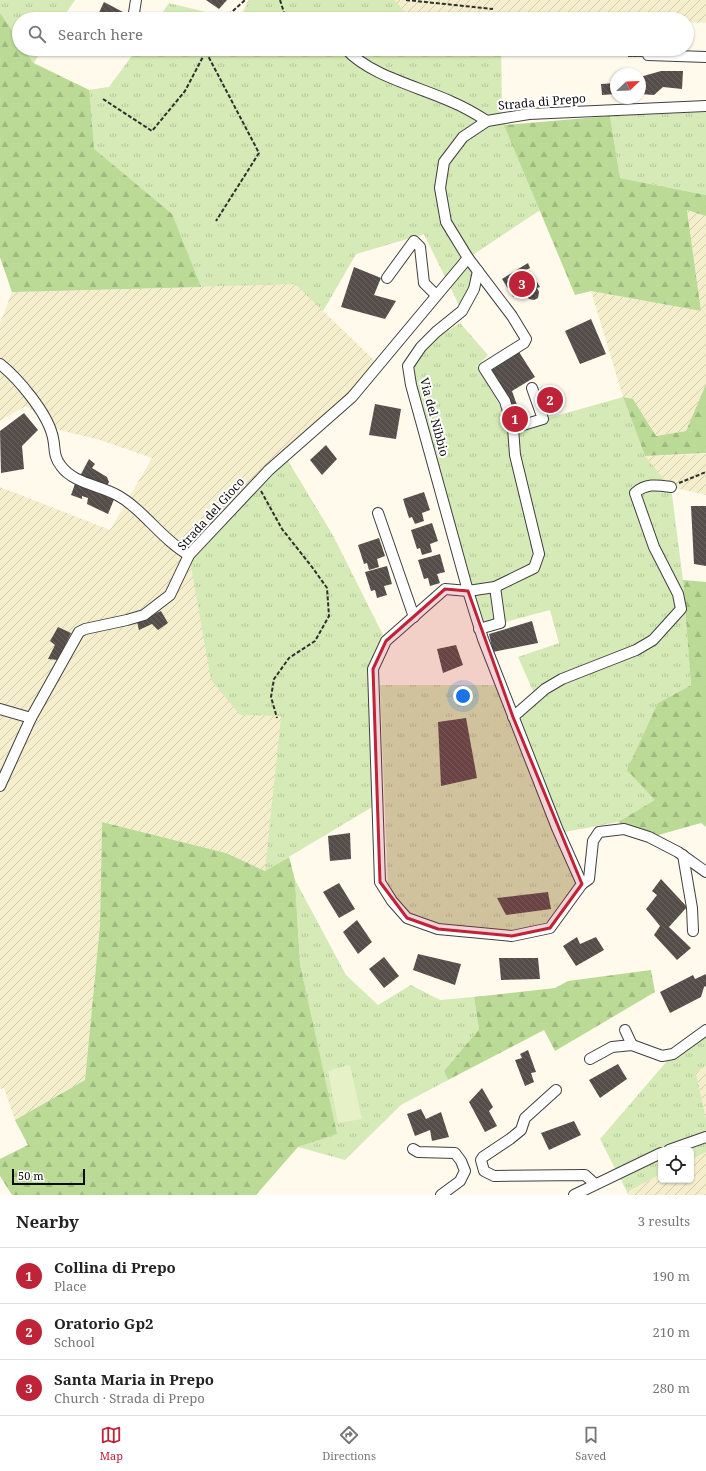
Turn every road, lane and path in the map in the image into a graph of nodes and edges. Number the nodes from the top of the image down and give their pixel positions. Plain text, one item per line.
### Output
1 (136, 0) edge
2 (246, 0) edge
3 (280, 0) edge
4 (406, 0) edge
5 (493, 8) dead end
6 (134, 12) edge
7 (232, 12) edge
8 (284, 12) edge
9 (204, 56) edge
10 (208, 56) edge
11 (355, 56) edge
12 (677, 56) edge
13 (706, 57) edge
14 (103, 99) dead end
15 (706, 106) edge
16 (487, 121) junction
17 (216, 221) dead end
18 (468, 258) junction
19 (478, 271) junction
20 (387, 278) dead end
21 (436, 295) junction
22 (0, 364) edge
23 (532, 388) dead end
24 (513, 428) junction
25 (706, 472) edge
26 (257, 483) junction
27 (671, 487) joint
28 (378, 513) dead end
29 (188, 555) junction
30 (495, 587) junction
31 (468, 591) junction
32 (414, 617) junction
33 (479, 628) junction
34 (0, 709) edge
35 (513, 717) junction
36 (31, 718) junction
37 (277, 718) dead end
38 (0, 786) edge
39 (682, 855) junction
40 (706, 872) edge
41 (582, 884) junction
42 (693, 932) dead end
43 (625, 1030) dead end
44 (706, 1030) edge
45 (632, 1045) junction
46 (590, 1059) dead end
47 (556, 1090) dead end
48 (706, 1137) edge
49 (678, 1147) edge
50 (413, 1149) dead end
51 (658, 1154) edge
52 (595, 1184) junction
53 (441, 1195) edge
54 (574, 1195) edge

1 - 6 street
2 - 7 path
3 - 8 path
4 - 5 path
9 - 14 path
10 - 17 path
11 - 16 street
12 - 13 street
15 - 16 street, Strada di Prepo
16 - 18 street, Strada di Prepo
18 - 19 street, Strada di Prepo
18 - 21 street, Strada del Gioco
19 - 24 street, Strada di Prepo
19 - 31 street, Via del Nibbio
20 - 21 street
21 - 26 street, Strada del Gioco
22 - 29 street
23 - 24 street
24 - 30 street
25 - 27 path
26 - 29 street, Strada del Gioco
26 - 37 path
27 - 35 street
28 - 32 street
29 - 36 street, Strada del Gioco
30 - 31 street
30 - 33 street
31 - 32 street
31 - 33 street, Via del Nibbio
32 - 41 street
33 - 35 street, Via del Nibbio
34 - 36 street
35 - 41 street, Via del Nibbio
36 - 38 street, Strada del Gioco
39 - 40 street
39 - 41 street
39 - 42 street
43 - 45 street
44 - 45 street
45 - 46 street
47 - 52 street
48 - 49 street
50 - 53 street
51 - 52 street
52 - 54 street

